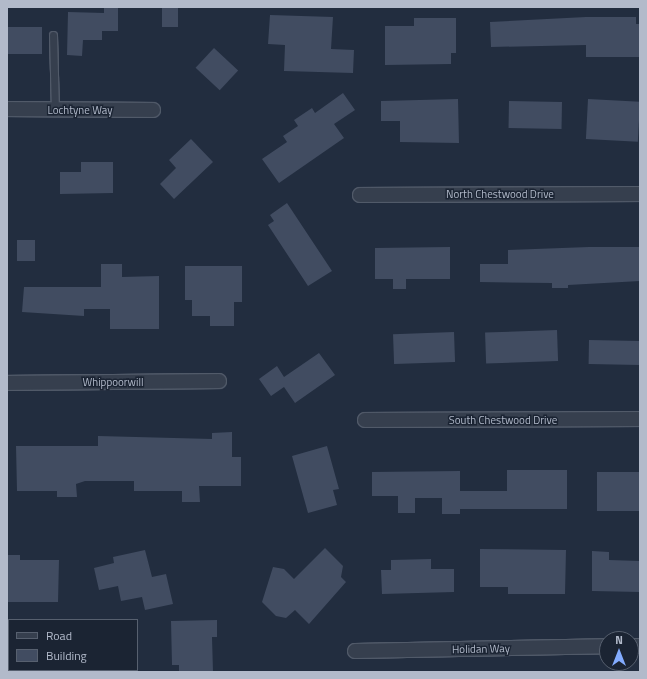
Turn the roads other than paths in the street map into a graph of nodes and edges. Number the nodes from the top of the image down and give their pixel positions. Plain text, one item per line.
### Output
1 (53, 35) dead end
2 (7, 109) edge
3 (55, 109) junction
4 (153, 110) dead end
5 (640, 194) edge
6 (360, 195) dead end
7 (219, 381) dead end
8 (7, 383) edge
9 (640, 419) edge
10 (365, 420) dead end
11 (599, 646) edge
12 (355, 651) dead end

1 - 3 lane
2 - 3 street, Lochtyne Way
3 - 4 street, Lochtyne Way
5 - 6 street, North Chestwood Drive
7 - 8 street, Whippoorwill
9 - 10 street, South Chestwood Drive
11 - 12 street, Holidan Way

